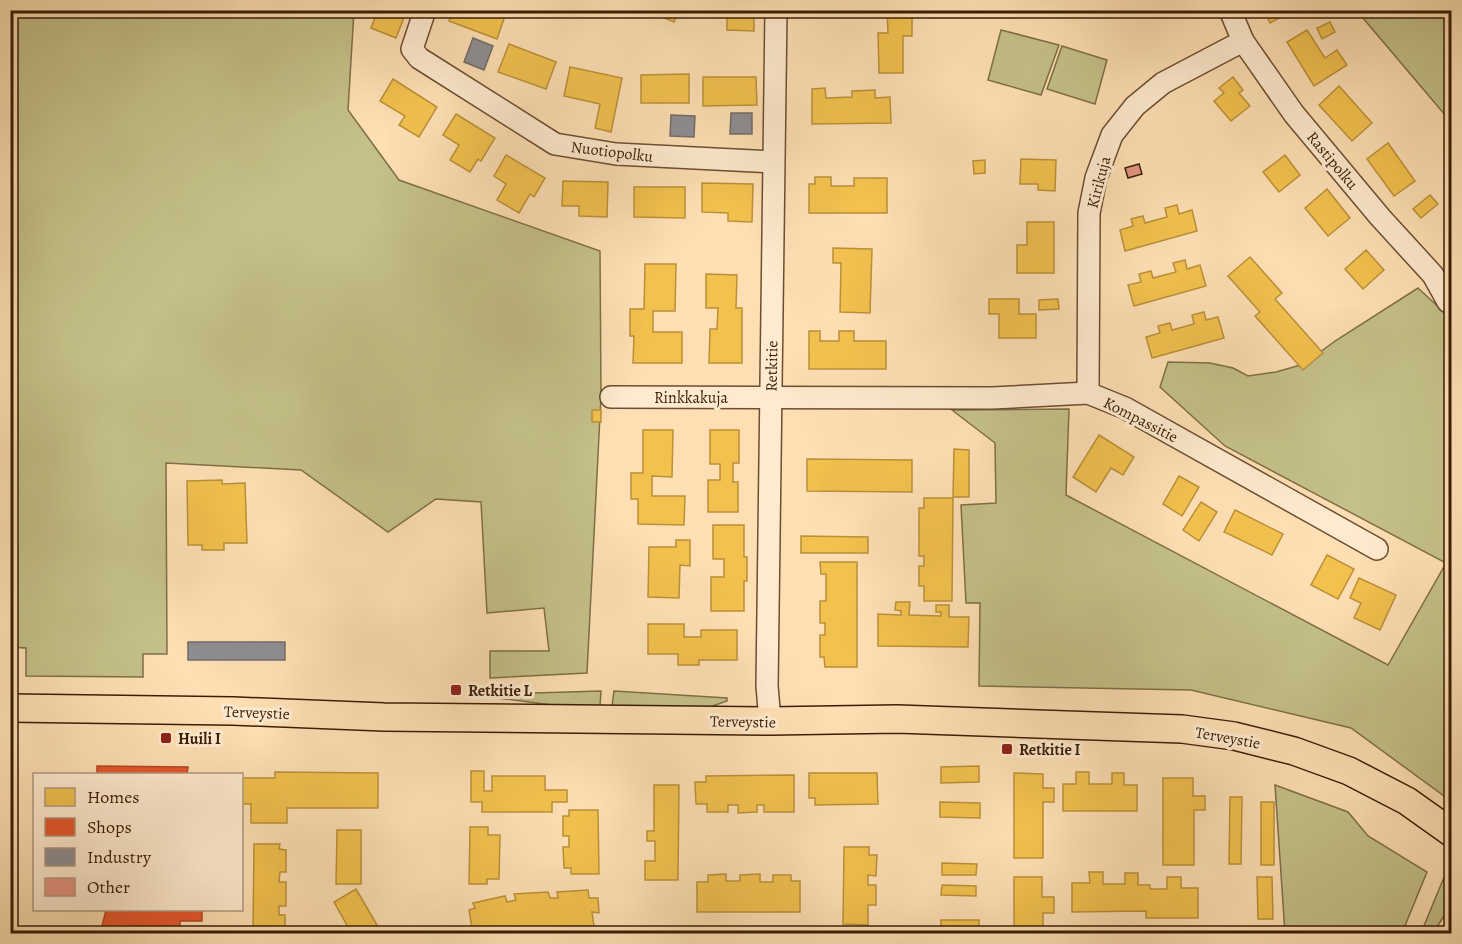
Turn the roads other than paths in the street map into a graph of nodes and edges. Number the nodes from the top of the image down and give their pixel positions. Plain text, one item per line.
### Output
1 (425, 10) edge
2 (776, 10) edge
3 (1230, 10) edge
4 (1243, 41) junction
5 (773, 162) junction
6 (1448, 302) dead end
7 (1088, 393) junction
8 (611, 397) dead end
9 (770, 397) junction
10 (1377, 549) dead end
11 (10, 708) edge
12 (770, 721) junction
13 (1452, 833) edge

1 - 5 street, Nuotiopolku
2 - 5 street, Retkitie
3 - 4 street, Rastipolku
4 - 6 street, Rastipolku
4 - 7 street, Kirikuja
5 - 9 street, Retkitie
7 - 9 street, Kompassitie
7 - 10 street, Kompassitie
8 - 9 street, Rinkkakuja
9 - 12 street, Retkitie
11 - 12 main road, Terveystie
12 - 13 main road, Terveystie

